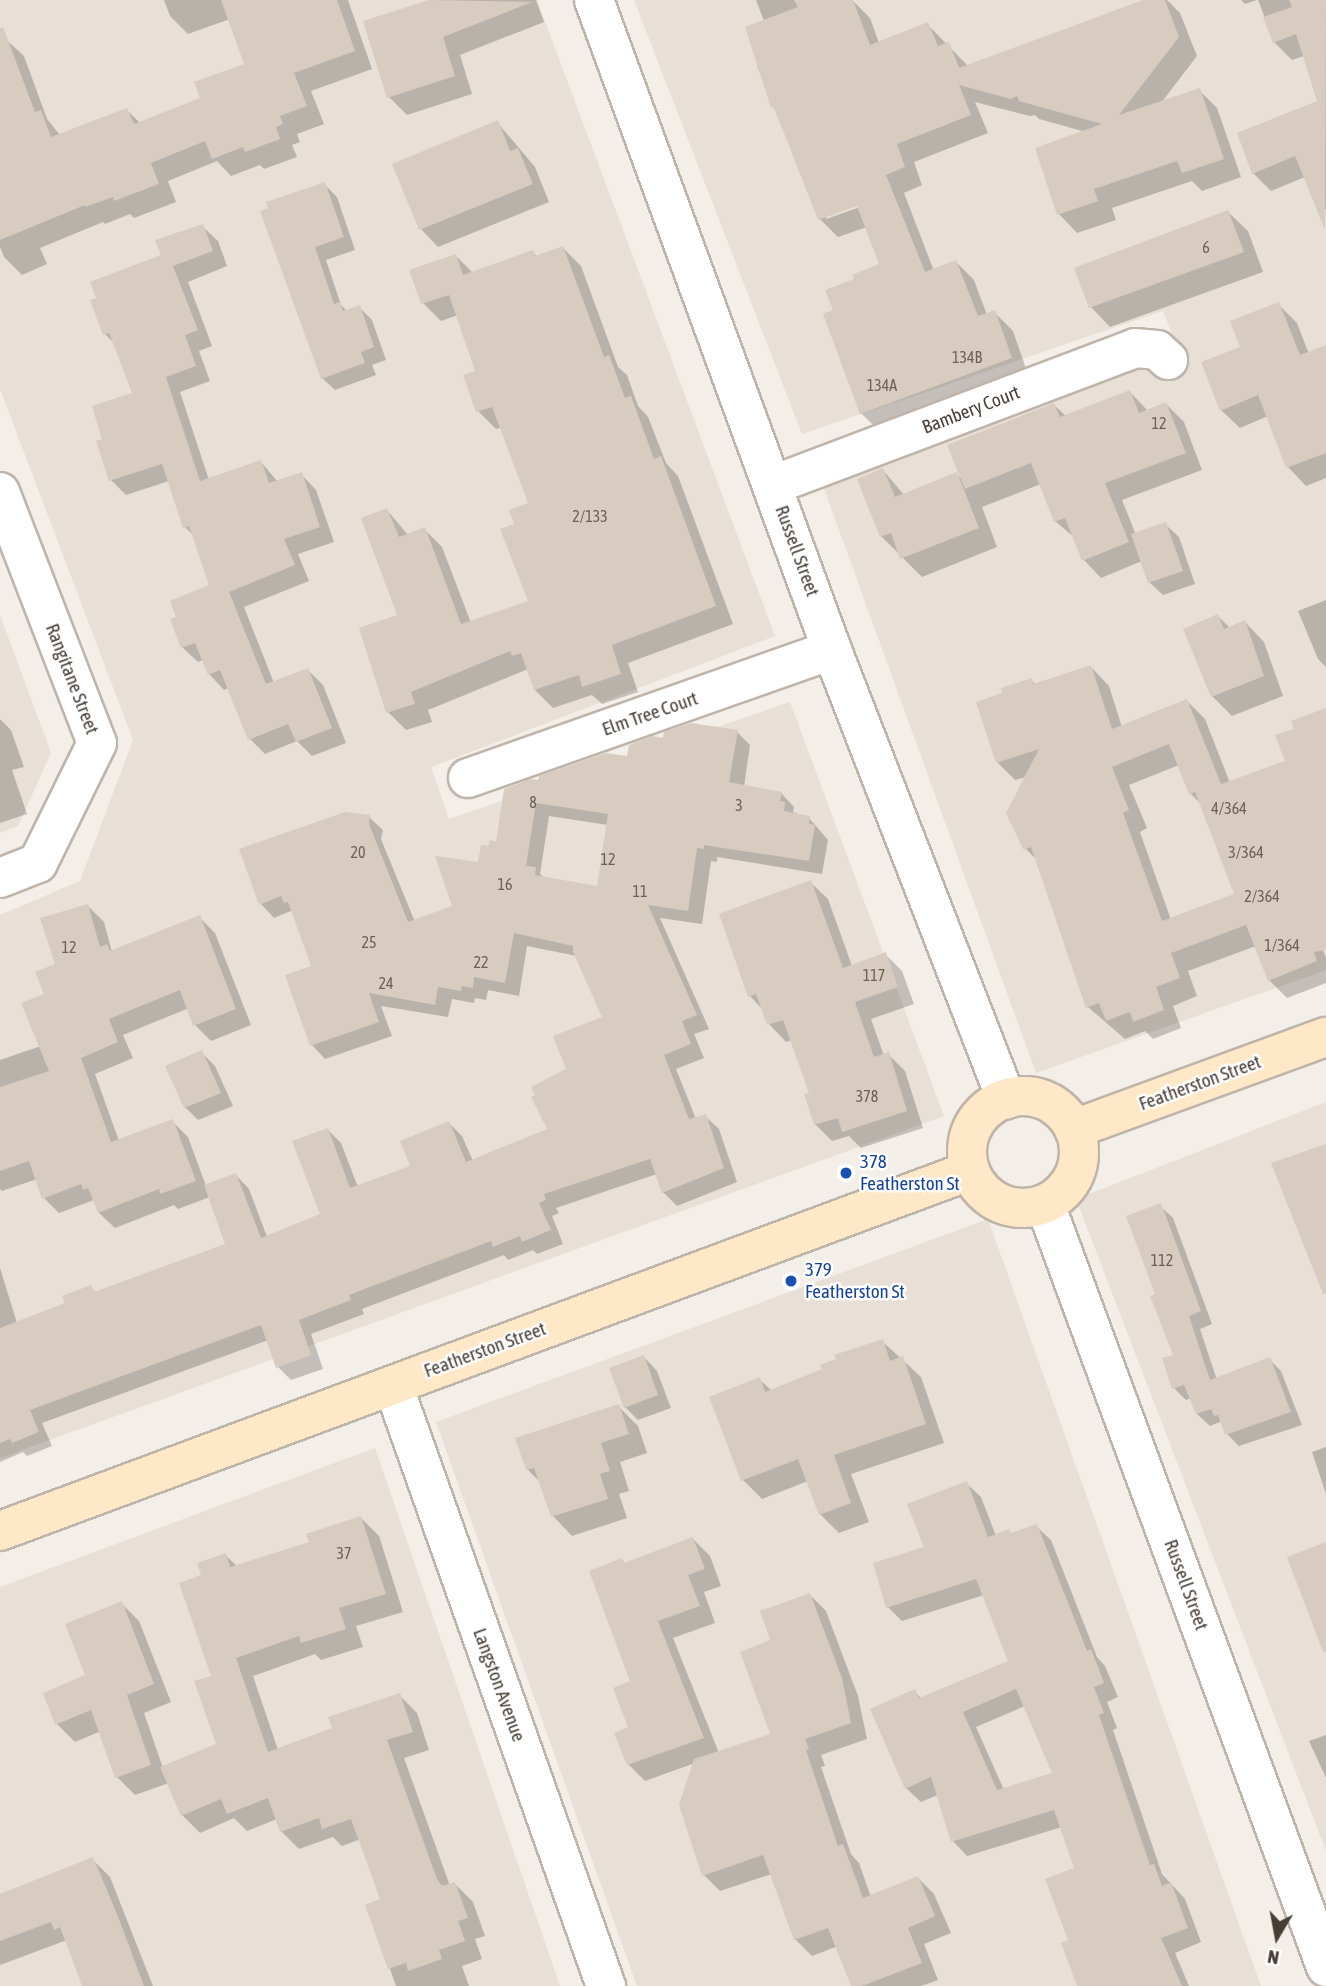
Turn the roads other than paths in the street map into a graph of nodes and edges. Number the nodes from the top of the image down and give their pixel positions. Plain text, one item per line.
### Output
1 (594, 0) edge
2 (1168, 360) dead end
3 (773, 485) junction
4 (0, 492) edge
5 (832, 650) junction
6 (468, 778) dead end
7 (0, 878) edge
8 (1326, 1037) edge
9 (1006, 1099) junction
10 (1074, 1129) junction
11 (970, 1171) junction
12 (1045, 1204) junction
13 (393, 1385) junction
14 (0, 1531) edge
15 (1326, 1966) edge
16 (606, 1986) edge

1 - 3 street, Russell Street
2 - 3 street, Bambery Court
3 - 5 street, Russell Street
4 - 7 street, Rangitane Street
5 - 6 street, Elm Tree Court
5 - 9 street, Russell Street
8 - 10 main road, Featherston Street
9 - 10 main road
9 - 11 main road
10 - 12 main road
11 - 12 main road
11 - 13 main road, Featherston Street
12 - 15 street, Russell Street
13 - 14 main road, Featherston Street
13 - 16 street, Langston Avenue

